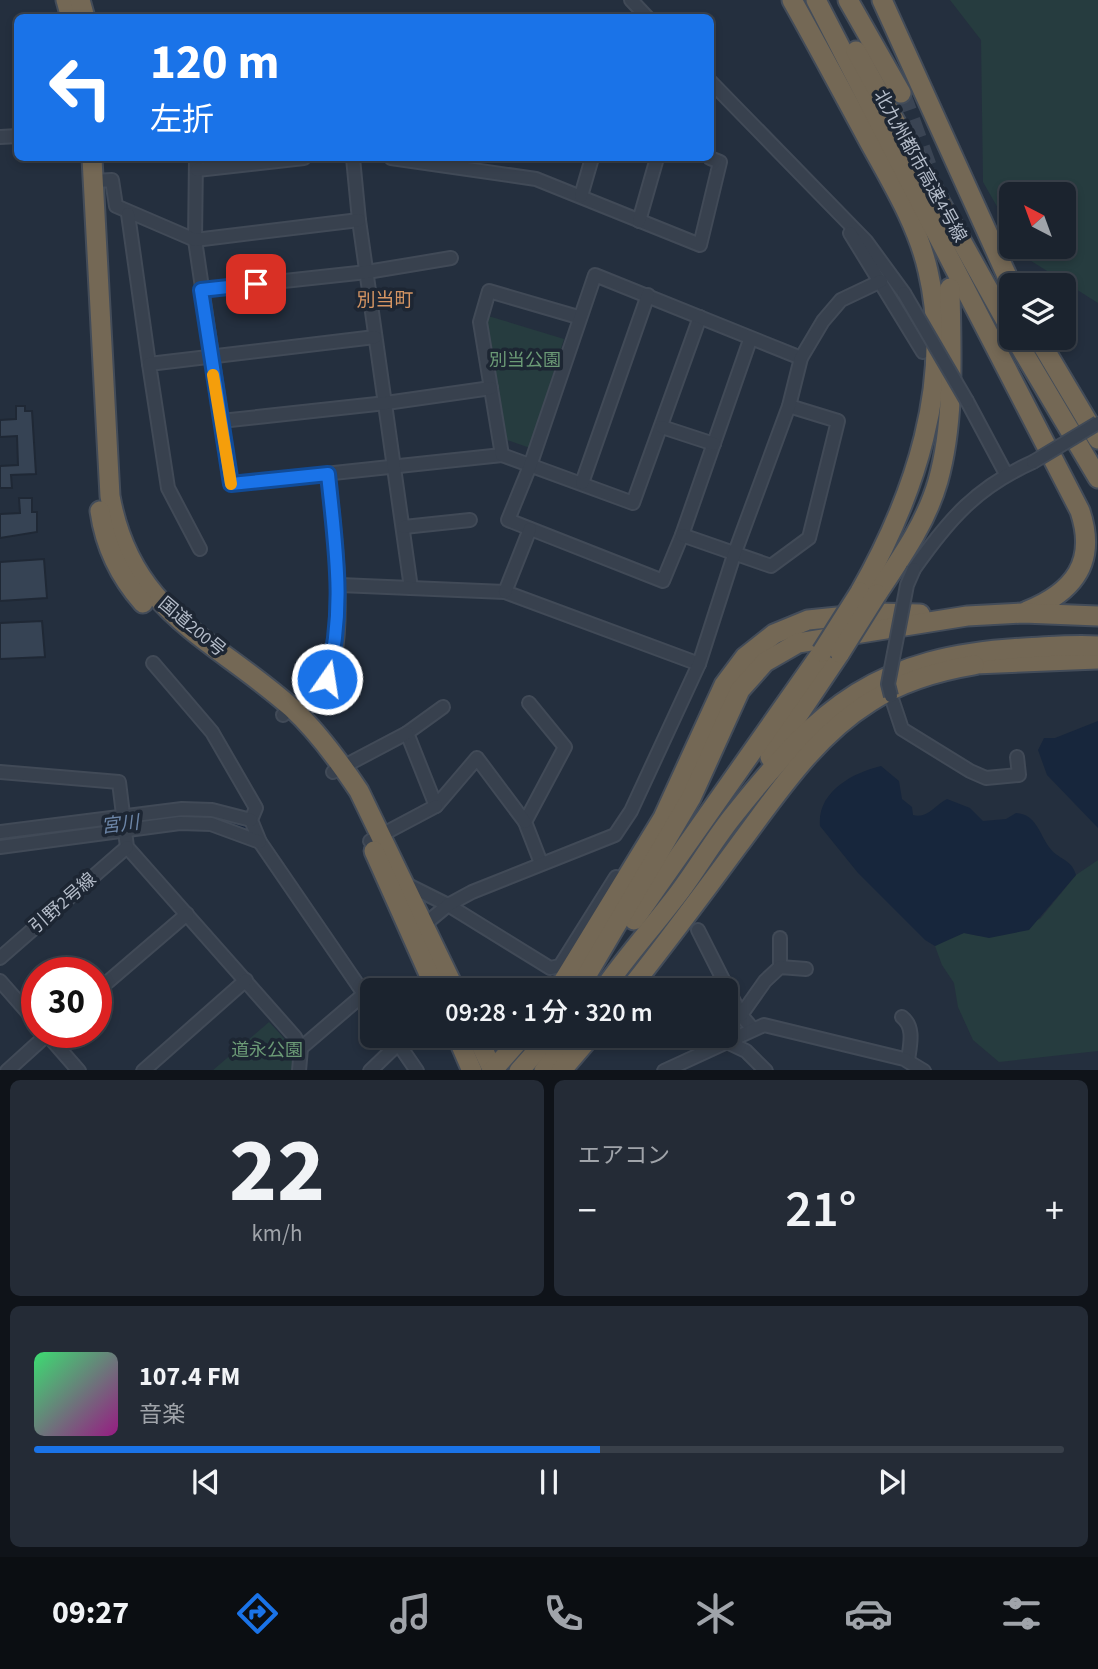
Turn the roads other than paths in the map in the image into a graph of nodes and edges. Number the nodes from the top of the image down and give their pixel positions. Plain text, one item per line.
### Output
1 (631, 0) edge
2 (792, 0) edge
3 (816, 0) edge
4 (827, 0) edge
5 (848, 0) edge
6 (882, 0) edge
7 (644, 14) edge
8 (714, 85) edge
9 (901, 93) tunnel mouth
10 (714, 160) edge
11 (81, 161) edge
12 (92, 161) edge
13 (250, 161) edge
14 (353, 161) edge
15 (412, 161) edge
16 (591, 161) edge
17 (656, 161) edge
18 (197, 164) edge
19 (93, 181) junction
20 (581, 196) junction
21 (834, 206) junction
22 (128, 214) junction
23 (359, 220) junction
24 (639, 221) junction
25 (195, 240) junction
26 (451, 258) dead end
27 (367, 272) junction
28 (1006, 273) edge
29 (881, 281) junction
30 (950, 288) dead end
31 (201, 290) junction
32 (648, 295) junction
33 (999, 309) edge
34 (578, 317) junction
35 (700, 317) junction
36 (375, 337) junction
37 (750, 340) junction
38 (1022, 350) edge
39 (1046, 350) edge
40 (1047, 350) edge
41 (923, 352) dead end
42 (210, 356) junction
43 (801, 358) junction
44 (149, 364) junction
45 (491, 388) junction
46 (386, 404) junction
47 (789, 405) junction
48 (221, 421) junction
49 (1098, 422) edge
50 (662, 426) junction
51 (1098, 439) edge
52 (714, 444) junction
53 (502, 455) junction
54 (394, 465) junction
55 (530, 466) junction
56 (328, 474) junction
57 (1006, 474) junction
58 (1098, 478) edge
59 (582, 483) junction
60 (470, 520) dead end
61 (404, 527) junction
62 (530, 529) junction
63 (682, 535) junction
64 (200, 550) dead end
65 (734, 555) junction
66 (340, 585) junction
67 (411, 588) junction
68 (505, 592) junction
69 (869, 593) junction
70 (1023, 613) junction
71 (967, 616) junction
72 (1098, 616) edge
73 (1098, 647) edge
74 (831, 653) junction
75 (1098, 659) edge
76 (153, 663) dead end
77 (699, 664) junction
78 (975, 664) junction
79 (529, 703) dead end
80 (443, 708) dead end
81 (287, 711) junction
82 (407, 733) junction
83 (1017, 757) dead end
84 (338, 769) junction
85 (0, 772) edge
86 (436, 806) junction
87 (251, 821) junction
88 (525, 822) junction
89 (124, 823) junction
90 (0, 832) edge
91 (375, 838) junction
92 (260, 842) junction
93 (0, 846) edge
94 (127, 847) junction
95 (541, 863) junction
96 (616, 877) dead end
97 (397, 886) junction
98 (677, 895) junction
99 (448, 905) junction
100 (187, 914) junction
101 (424, 925) junction
102 (698, 930) dead end
103 (780, 938) dead end
104 (0, 958) edge
105 (780, 967) junction
106 (806, 969) dead end
107 (112, 978) edge
108 (432, 978) edge
109 (449, 978) edge
110 (565, 978) edge
111 (587, 978) edge
112 (589, 978) edge
113 (612, 978) edge
114 (638, 978) edge
115 (0, 981) edge
116 (246, 981) junction
117 (360, 990) edge
118 (360, 997) edge
119 (21, 1005) edge
120 (741, 1015) junction
121 (902, 1017) dead end
122 (752, 1028) junction
123 (738, 1035) edge
124 (738, 1047) edge
125 (30, 1048) edge
126 (60, 1048) edge
127 (301, 1048) junction
128 (388, 1048) edge
129 (401, 1048) edge
130 (462, 1048) edge
131 (483, 1048) edge
132 (512, 1048) edge
133 (548, 1048) edge
134 (557, 1048) edge
135 (580, 1048) edge
136 (712, 1048) edge
137 (905, 1063) edge
138 (677, 1067) edge
139 (6, 1070) edge
140 (79, 1070) edge
141 (143, 1070) edge
142 (299, 1070) edge
143 (370, 1070) edge
144 (417, 1070) edge
145 (472, 1070) edge
146 (493, 1070) edge
147 (519, 1070) edge
148 (544, 1070) edge
149 (561, 1070) edge
150 (664, 1070) edge
151 (766, 1070) edge
152 (924, 1070) edge

1 - 7 street
2 - 69 highway
3 - 70 highway
4 - 33 highway, 北九州都市高速4号線
5 - 9 highway
6 - 28 highway, 北九州都市高速4号線
8 - 21 street
10 - 24 street
11 - 81 highway, 国道200号
12 - 19 highway, 国道200号
13 - 18 street
14 - 23 street
15 - 20 street
16 - 20 street
17 - 24 street
18 - 25 street
19 - 22 street
19 - 81 highway, 国道200号
20 - 24 street
21 - 29 street
21 - 57 street, bridge
22 - 25 street
22 - 44 street
23 - 25 street
23 - 27 street
25 - 31 street
26 - 27 street
27 - 31 street
27 - 36 street
29 - 41 street
29 - 43 street
30 - 69 highway
31 - 42 street
32 - 34 street
32 - 35 street
32 - 59 street
34 - 45 street
34 - 55 street
35 - 37 street
35 - 50 street
36 - 42 street
36 - 46 street
37 - 43 street
37 - 52 street
38 - 58 highway
39 - 51 highway
40 - 49 highway
42 - 44 street
42 - 48 street
43 - 47 street
44 - 64 street
45 - 46 street
45 - 53 street
46 - 48 street
46 - 54 street
47 - 65 street
47 - 65 street
48 - 56 street
49 - 57 street, bridge
50 - 52 street
50 - 59 street
52 - 63 street
53 - 54 street
53 - 55 street
54 - 56 street
54 - 61 street
55 - 59 street
55 - 62 street
56 - 66 street
57 - 83 street, bridge
60 - 61 street
61 - 67 street
62 - 63 street
62 - 68 street
63 - 65 street
65 - 77 street
66 - 67 street
66 - 81 street
67 - 68 street
68 - 77 street
69 - 74 highway, bridge
70 - 71 highway
70 - 72 highway
71 - 110 highway
71 - 111 highway
73 - 78 highway
73 - 98 highway
74 - 98 highway
74 - 112 highway
75 - 78 highway
76 - 87 street
77 - 95 street
78 - 114 highway
79 - 88 street
80 - 82 street
81 - 84 highway, 国道200号
82 - 84 street
82 - 86 street
84 - 91 highway, 国道200号
85 - 89 street
86 - 88 street
86 - 91 street
87 - 89 street
87 - 92 street
88 - 95 street
89 - 90 street
89 - 92 street
89 - 93 street
89 - 94 street
91 - 97 highway, 国道200号
92 - 117 street
94 - 100 street
94 - 104 street, 引野2号線
95 - 99 street
96 - 99 street
97 - 99 street
97 - 101 highway, 国道200号
97 - 108 highway, 国道200号
98 - 113 highway
99 - 101 street
100 - 107 street
100 - 116 street
101 - 109 highway, 国道200号
102 - 120 street
103 - 105 street
105 - 106 street
105 - 120 street
115 - 119 street
116 - 127 street
116 - 141 street
118 - 127 street
120 - 122 street
121 - 137 street
122 - 123 street
122 - 137 street
124 - 151 street
125 - 139 street
126 - 140 street
127 - 142 street
128 - 143 street
129 - 144 street
130 - 145 highway
131 - 146 highway
132 - 146 highway
133 - 147 highway
134 - 148 highway
135 - 149 highway
136 - 138 street
137 - 152 street
138 - 150 street

